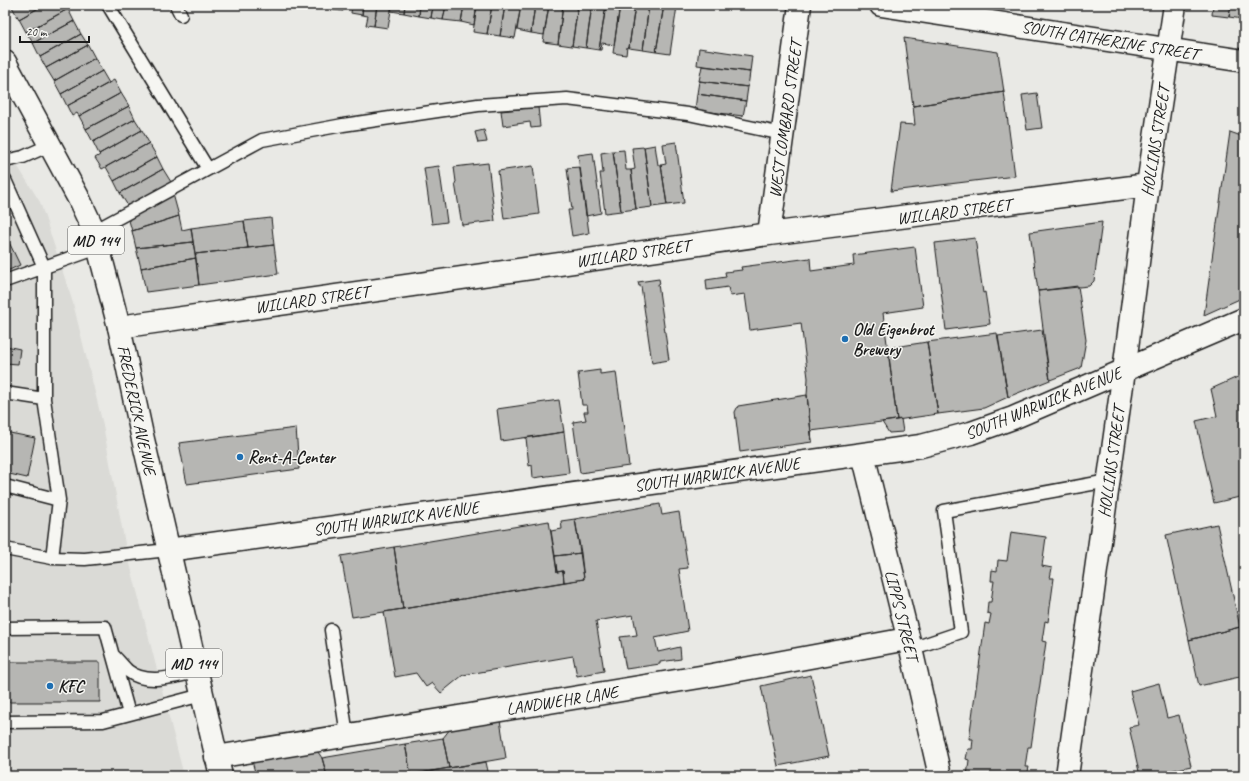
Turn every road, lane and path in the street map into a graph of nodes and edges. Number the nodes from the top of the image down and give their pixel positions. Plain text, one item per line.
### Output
1 (108, 5) edge
2 (800, 5) edge
3 (881, 5) edge
4 (1175, 5) edge
5 (988, 13) edge
6 (1168, 49) junction
7 (1244, 61) edge
8 (5, 62) edge
9 (783, 134) junction
10 (50, 145) junction
11 (5, 161) edge
12 (208, 169) junction
13 (5, 180) edge
14 (1148, 185) junction
15 (769, 234) junction
16 (96, 240) junction
17 (44, 267) junction
18 (5, 281) edge
19 (1244, 319) edge
20 (119, 327) junction
21 (1124, 370) junction
22 (5, 393) edge
23 (44, 399) junction
24 (863, 454) junction
25 (1108, 481) junction
26 (5, 486) edge
27 (59, 500) junction
28 (5, 549) edge
29 (168, 550) junction
30 (52, 558) junction
31 (5, 628) edge
32 (331, 630) dead end
33 (909, 644) junction
34 (112, 654) junction
35 (196, 672) junction
36 (202, 695) junction
37 (129, 714) junction
38 (5, 722) edge
39 (348, 735) junction
40 (219, 767) edge
41 (940, 776) edge
42 (1067, 776) edge

1 - 12 lane
2 - 9 street, WEST LOMBARD STREET
3 - 5 street, SOUTH CATHERINE STREET
4 - 6 street, HOLLINS STREET
5 - 6 street, SOUTH CATHERINE STREET
6 - 7 street, SOUTH CATHERINE STREET
6 - 14 street, HOLLINS STREET
8 - 10 street, FREDERICK AVENUE / MD 144
9 - 12 lane
9 - 15 street, WEST LOMBARD STREET
10 - 11 lane
10 - 16 street, FREDERICK AVENUE / MD 144
12 - 16 lane
13 - 17 lane
14 - 15 street, WILLARD STREET
14 - 21 street, HOLLINS STREET
15 - 20 street, WILLARD STREET
16 - 17 lane
16 - 20 street, FREDERICK AVENUE / MD 144
17 - 18 lane
17 - 23 lane
19 - 21 street, SOUTH WARWICK AVENUE
20 - 29 street, FREDERICK AVENUE / MD 144
21 - 24 street, SOUTH WARWICK AVENUE
21 - 25 street, HOLLINS STREET
22 - 23 lane
23 - 27 lane
24 - 29 street, SOUTH WARWICK AVENUE
24 - 33 street, LIPPS STREET
25 - 33 lane
25 - 42 street, HOLLINS STREET
26 - 27 lane
27 - 30 lane
28 - 30 lane
29 - 30 lane
29 - 35 street, FREDERICK AVENUE / MD 144
31 - 34 lane
32 - 39 lane
33 - 39 street, LANDWEHR LANE
33 - 41 street, LIPPS STREET
34 - 35 lane
34 - 37 lane
35 - 36 street, FREDERICK AVENUE / MD 144
36 - 37 lane
36 - 40 street, FREDERICK AVENUE / MD 144
37 - 38 lane
39 - 40 street, LANDWEHR LANE

